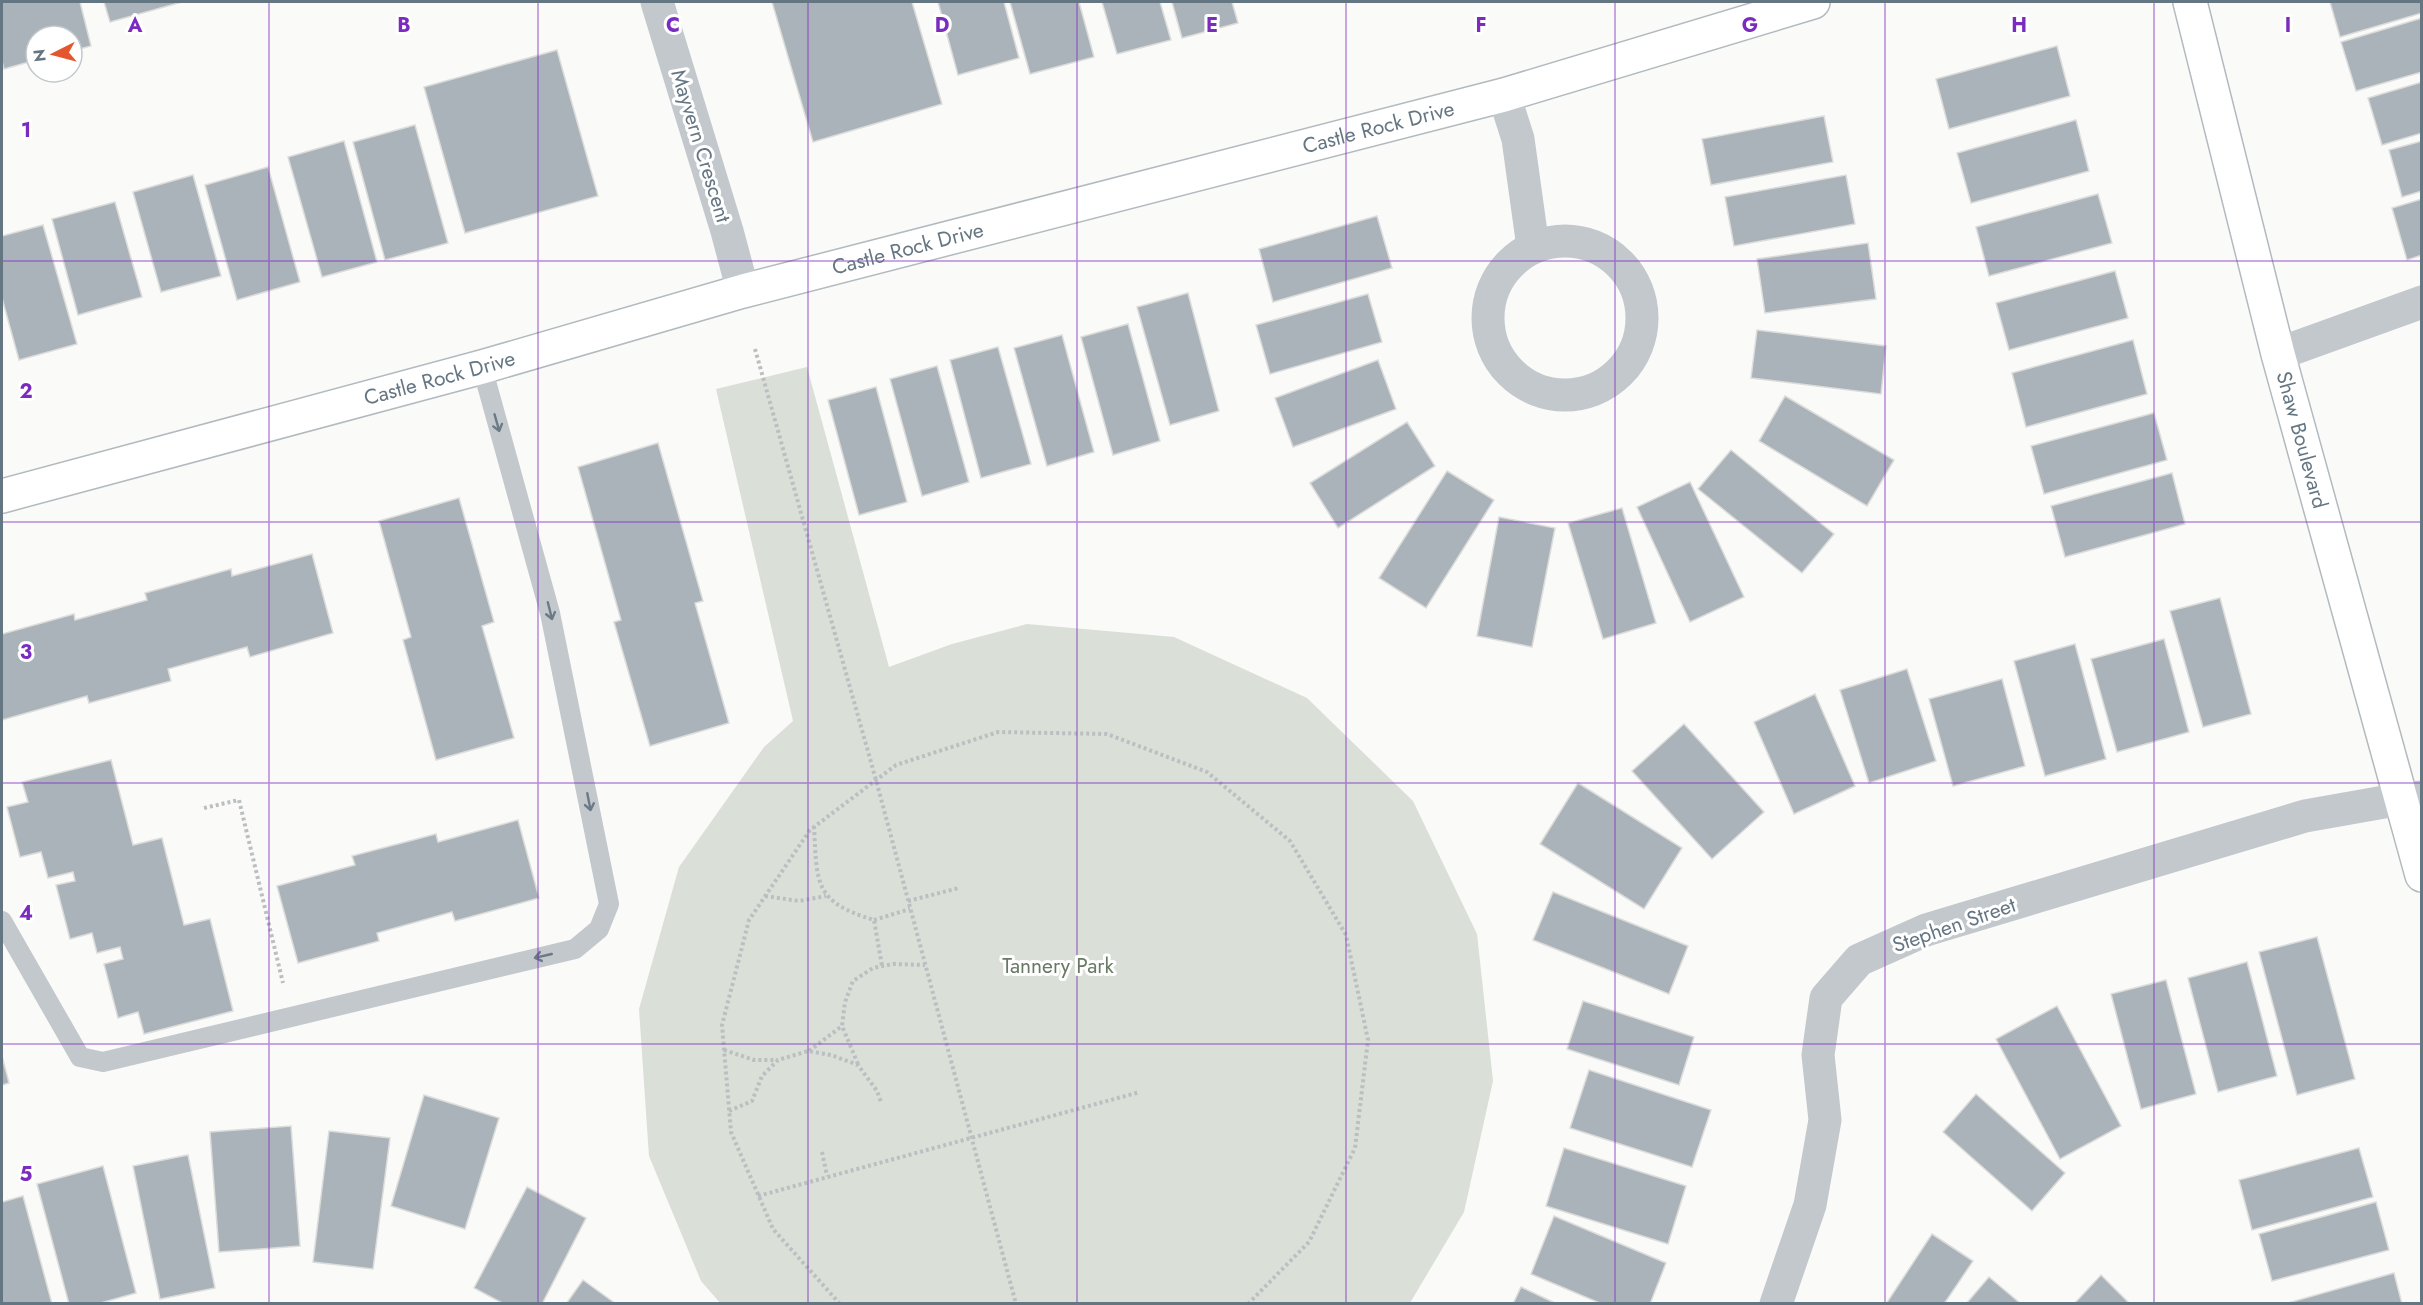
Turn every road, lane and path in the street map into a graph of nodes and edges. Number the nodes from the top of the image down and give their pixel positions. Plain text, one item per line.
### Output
1 (657, 2) edge
2 (1813, 2) edge
3 (2190, 2) edge
4 (1504, 95) junction
5 (1533, 247) junction
6 (743, 291) junction
7 (2421, 302) edge
8 (755, 349) dead end
9 (2278, 354) junction
10 (482, 367) junction
11 (2, 495) edge
12 (876, 780) junction
13 (2411, 798) edge
14 (204, 808) dead end
15 (814, 826) junction
16 (2421, 875) edge
17 (959, 888) dead end
18 (765, 896) junction
19 (826, 896) junction
20 (908, 902) junction
21 (910, 909) junction
22 (874, 920) junction
23 (2, 921) edge
24 (925, 965) junction
25 (882, 966) junction
26 (292, 1016) junction
27 (842, 1026) junction
28 (724, 1050) junction
29 (808, 1051) junction
30 (778, 1060) junction
31 (858, 1065) junction
32 (1140, 1092) dead end
33 (881, 1102) dead end
34 (729, 1111) junction
35 (971, 1137) junction
36 (822, 1152) dead end
37 (827, 1176) junction
38 (758, 1196) junction
39 (840, 1304) edge
40 (1016, 1304) edge
41 (1248, 1304) edge
42 (1776, 1304) edge

1 - 6 street, Mayvern Crescent
2 - 4 street, Castle Rock Drive
3 - 9 street, Shaw Boulevard
4 - 5 street
4 - 6 street, Castle Rock Drive
5 - 5 street
6 - 10 street, Castle Rock Drive
7 - 9 street
8 - 12 path
9 - 13 street, Shaw Boulevard
10 - 11 street, Castle Rock Drive
10 -> 26 lane
12 - 15 path
12 - 20 path
12 - 41 path
13 - 16 street, Shaw Boulevard
13 - 42 street, Stephen Street
14 - 26 path
15 - 18 path
15 - 19 path
17 - 20 path
18 - 19 path
18 - 28 path
19 - 22 path
20 - 21 path
21 - 22 path
21 - 24 path
22 - 25 path
23 - 26 lane
24 - 25 path
24 - 35 path
25 - 27 path
27 - 29 path
27 - 31 path
28 - 30 path
28 - 34 path
29 - 30 path
29 - 31 path
30 - 34 path
31 - 33 path
32 - 35 path
34 - 38 path
35 - 37 path
35 - 40 path
36 - 37 path
37 - 38 path
38 - 39 path

